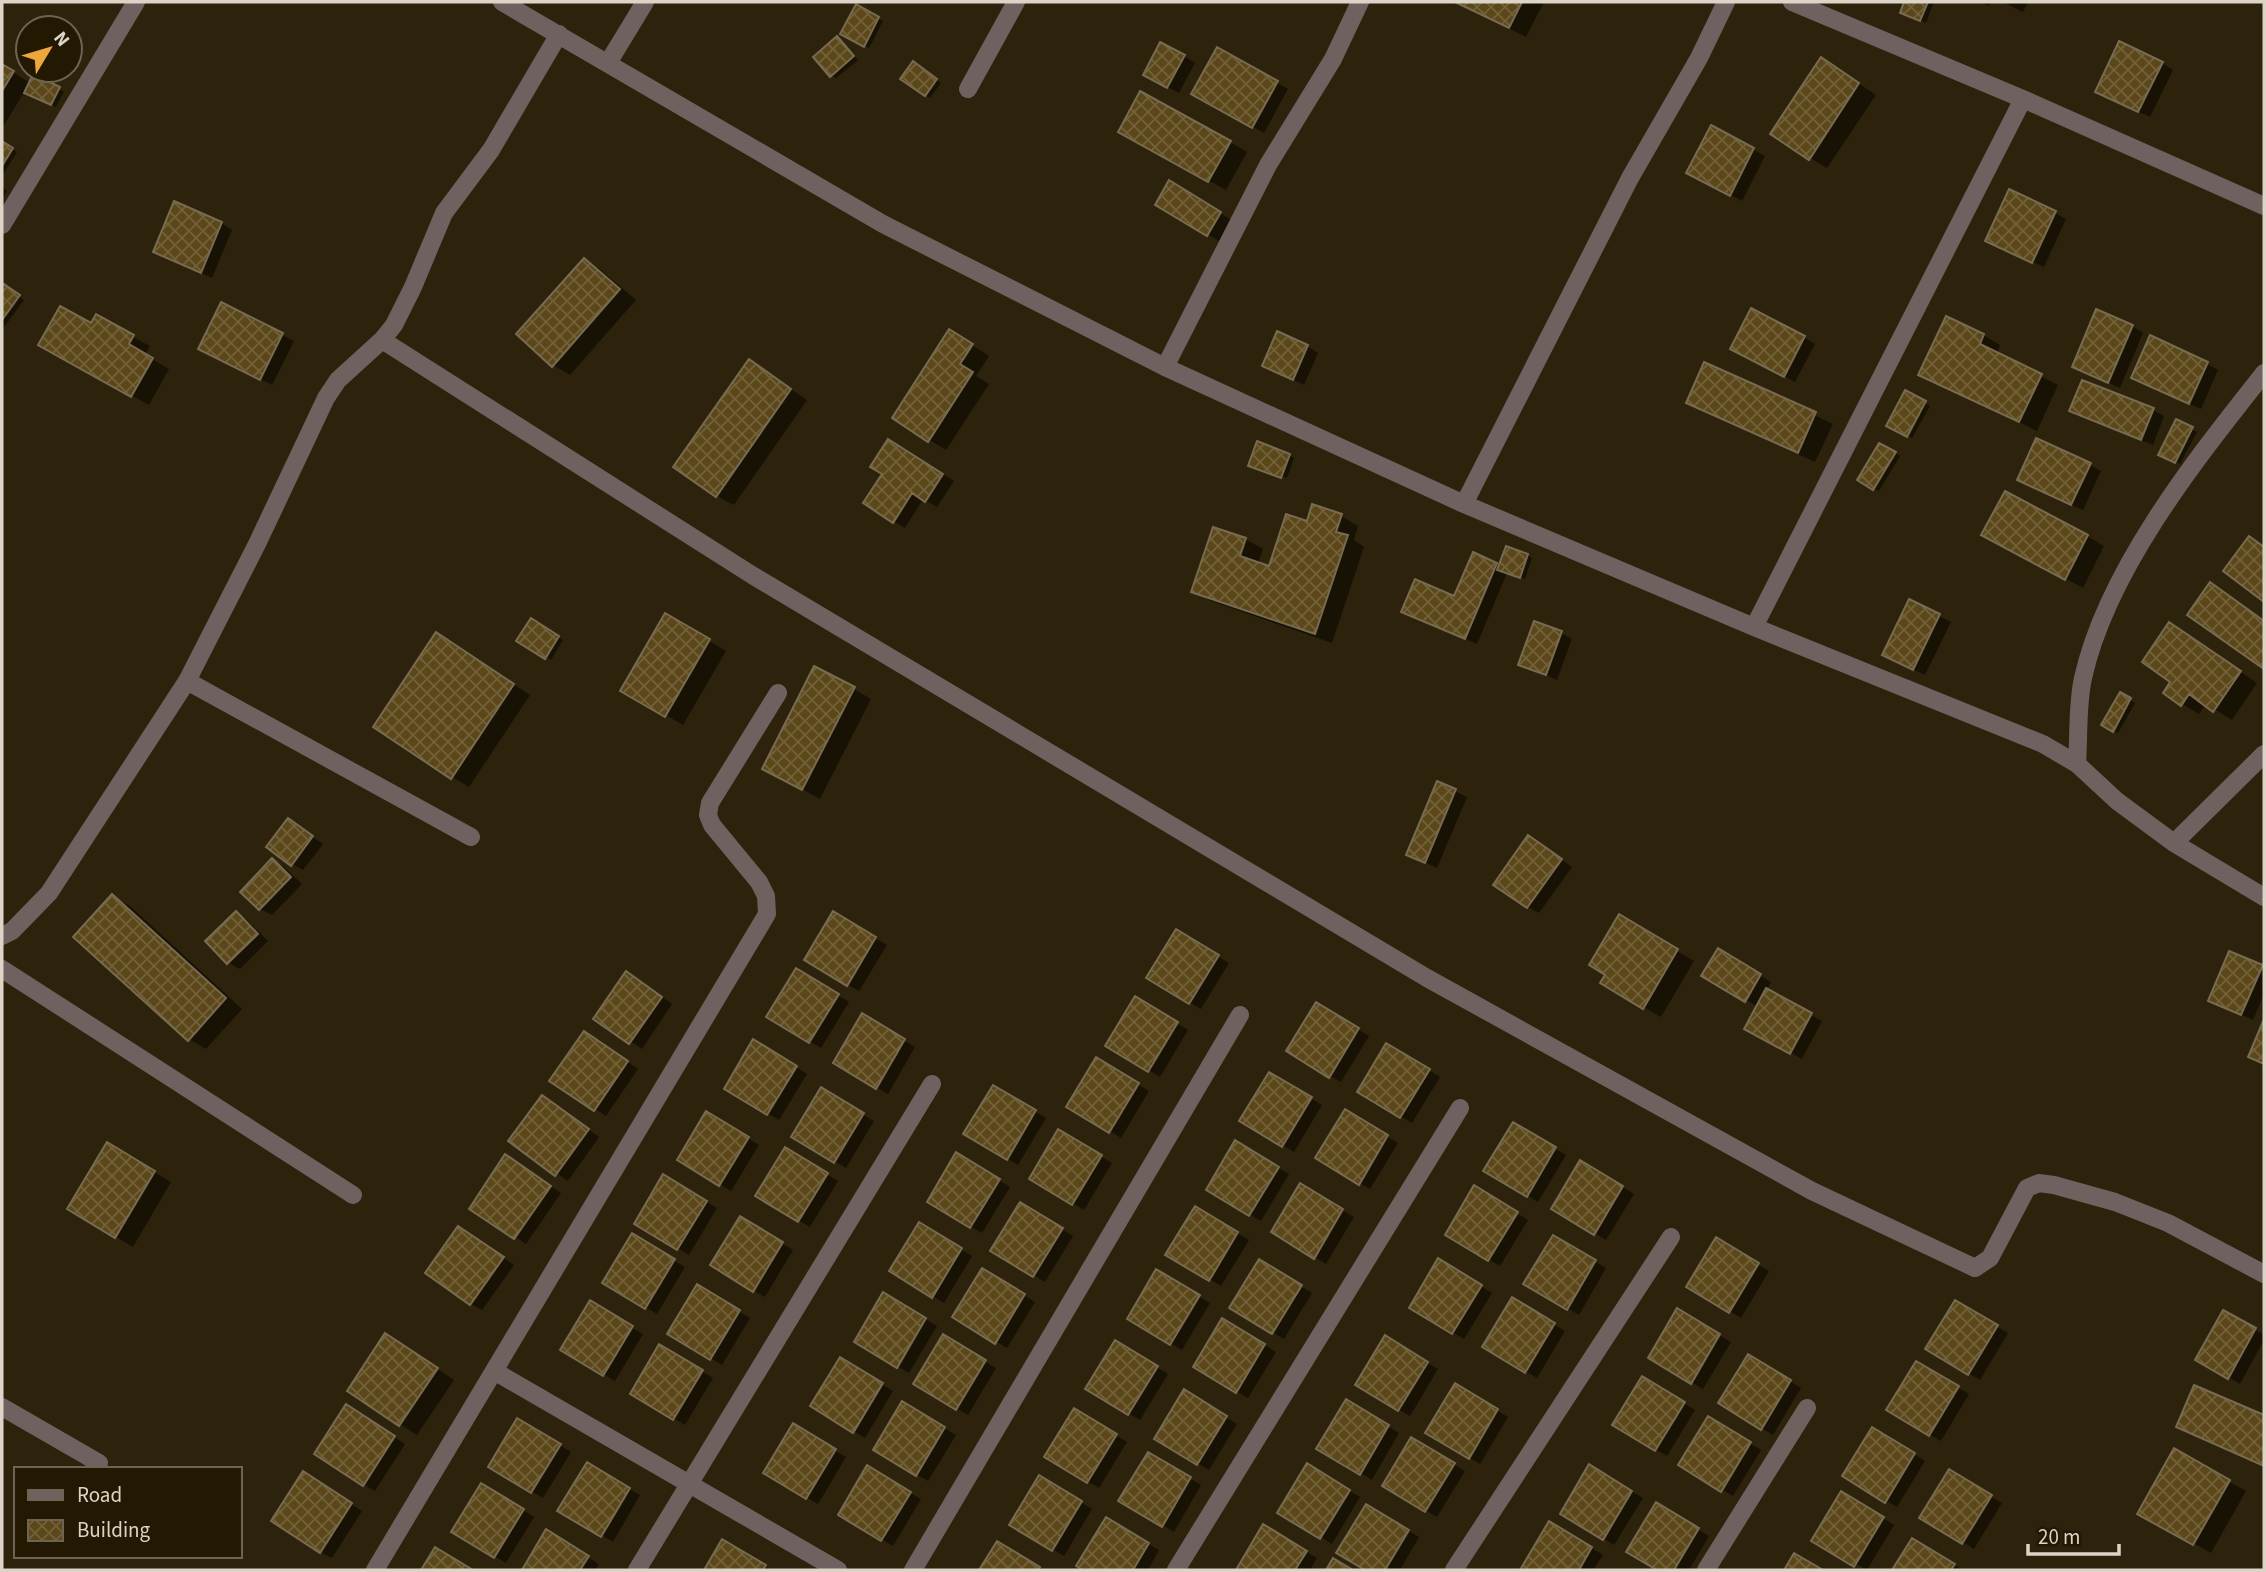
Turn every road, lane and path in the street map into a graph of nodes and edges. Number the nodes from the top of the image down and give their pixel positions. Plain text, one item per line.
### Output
1 (136, 2) edge
2 (502, 2) edge
3 (645, 2) edge
4 (1016, 2) edge
5 (1360, 2) edge
6 (1726, 2) edge
7 (1792, 2) edge
8 (559, 34) junction
9 (608, 63) junction
10 (968, 89) dead end
11 (2023, 99) junction
12 (2264, 206) edge
13 (2, 225) edge
14 (382, 340) junction
15 (1165, 367) junction
16 (2264, 373) edge
17 (1464, 504) junction
18 (1754, 627) junction
19 (187, 681) junction
20 (778, 693) dead end
21 (2264, 754) edge
22 (2077, 764) junction
23 (471, 837) dead end
24 (2174, 843) junction
25 (2264, 897) edge
26 (2, 936) edge
27 (2, 968) edge
28 (1240, 1015) dead end
29 (932, 1084) dead end
30 (1460, 1108) dead end
31 (353, 1195) dead end
32 (1671, 1237) dead end
33 (2264, 1274) edge
34 (494, 1371) junction
35 (2, 1407) edge
36 (1807, 1408) dead end
37 (99, 1463) dead end
38 (689, 1484) junction
39 (375, 1570) edge
40 (637, 1570) edge
41 (838, 1570) edge
42 (913, 1570) edge
43 (1176, 1570) edge
44 (1454, 1570) edge
45 (1706, 1570) edge

1 - 13 street
2 - 8 street
3 - 9 street
4 - 10 street
5 - 15 street
6 - 17 street
7 - 11 street
8 - 9 street
8 - 14 street
9 - 15 street
11 - 12 street
11 - 18 street
14 - 19 street
14 - 33 street
15 - 17 street
16 - 22 street
17 - 18 street
18 - 22 street
19 - 23 street
19 - 26 street
20 - 34 street
21 - 24 street
22 - 24 street
24 - 25 street
27 - 31 street
28 - 42 street
29 - 38 street
30 - 43 street
32 - 44 street
34 - 38 street
34 - 39 street
35 - 37 street
36 - 45 street
38 - 40 street
38 - 41 street

